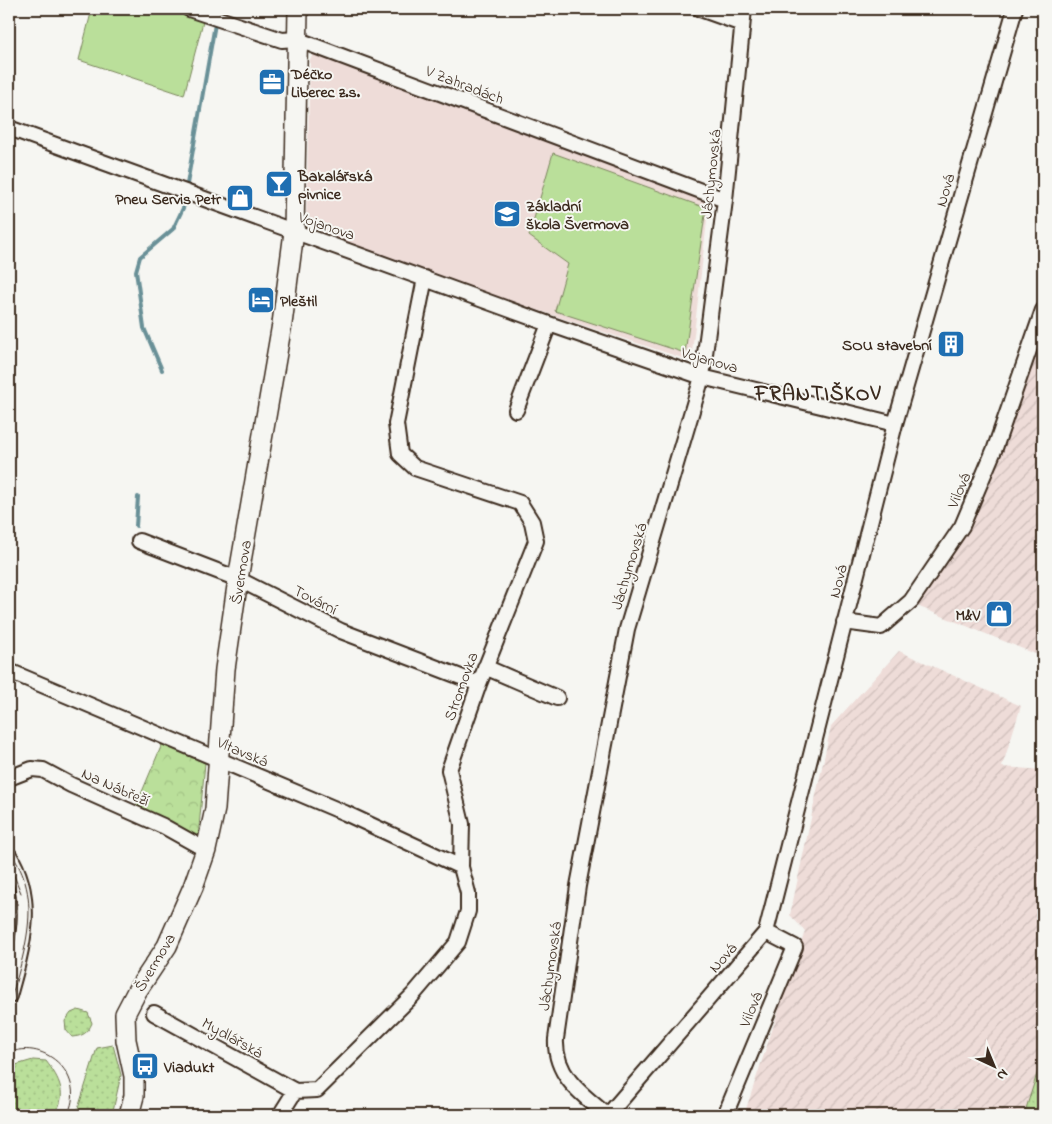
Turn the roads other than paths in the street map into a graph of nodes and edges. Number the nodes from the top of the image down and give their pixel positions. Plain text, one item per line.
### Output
1 (190, 9) edge
2 (298, 9) edge
3 (700, 9) edge
4 (744, 9) edge
5 (1015, 9) edge
6 (742, 24) junction
7 (296, 39) junction
8 (9, 128) edge
9 (726, 200) junction
10 (294, 232) junction
11 (425, 278) junction
12 (1043, 310) edge
13 (549, 324) junction
14 (702, 377) junction
15 (516, 410) dead end
16 (895, 424) junction
17 (139, 541) dead end
18 (238, 579) junction
19 (844, 622) junction
20 (485, 668) junction
21 (9, 671) edge
22 (479, 684) junction
23 (557, 698) dead end
24 (218, 760) junction
25 (9, 778) edge
26 (206, 850) junction
27 (9, 855) edge
28 (462, 868) junction
29 (766, 932) junction
30 (9, 996) edge
31 (154, 1013) dead end
32 (295, 1091) junction
33 (130, 1115) edge
34 (280, 1115) edge
35 (608, 1115) edge
36 (724, 1115) edge

1 - 7 street, V Zahradách
2 - 7 street, Švermova
3 - 6 street
4 - 6 street, Jáchymovská
5 - 16 street, Nová
6 - 9 street, Jáchymovská
7 - 9 street, V Zahradách
7 - 10 street, Švermova
8 - 10 street, Vojanova
9 - 14 street, Jáchymovská
10 - 11 street, Vojanova
10 - 18 street, Švermova
11 - 13 street, Vojanova
11 - 20 street, Stromovka
12 - 19 street, Vilová
13 - 14 street, Vojanova
13 - 15 street
14 - 16 street, Vojanova
14 - 35 street, Jáchymovská
16 - 19 street, Nová
17 - 18 street, Tovární
18 - 22 street, Tovární
18 - 24 street, Švermova
19 - 29 street, Nová
20 - 22 street, Stromovka
20 - 23 street
21 - 24 street, Vltavská
22 - 28 street, Stromovka
24 - 26 street, Švermova
24 - 28 street, Vltavská
25 - 26 street, Na Nábřeží
26 - 33 street, Švermova
27 - 30 street
28 - 32 street, Stromovka
29 - 35 street, Nová
29 - 36 street, Vilová
31 - 32 street, Mydlářská
32 - 34 street

